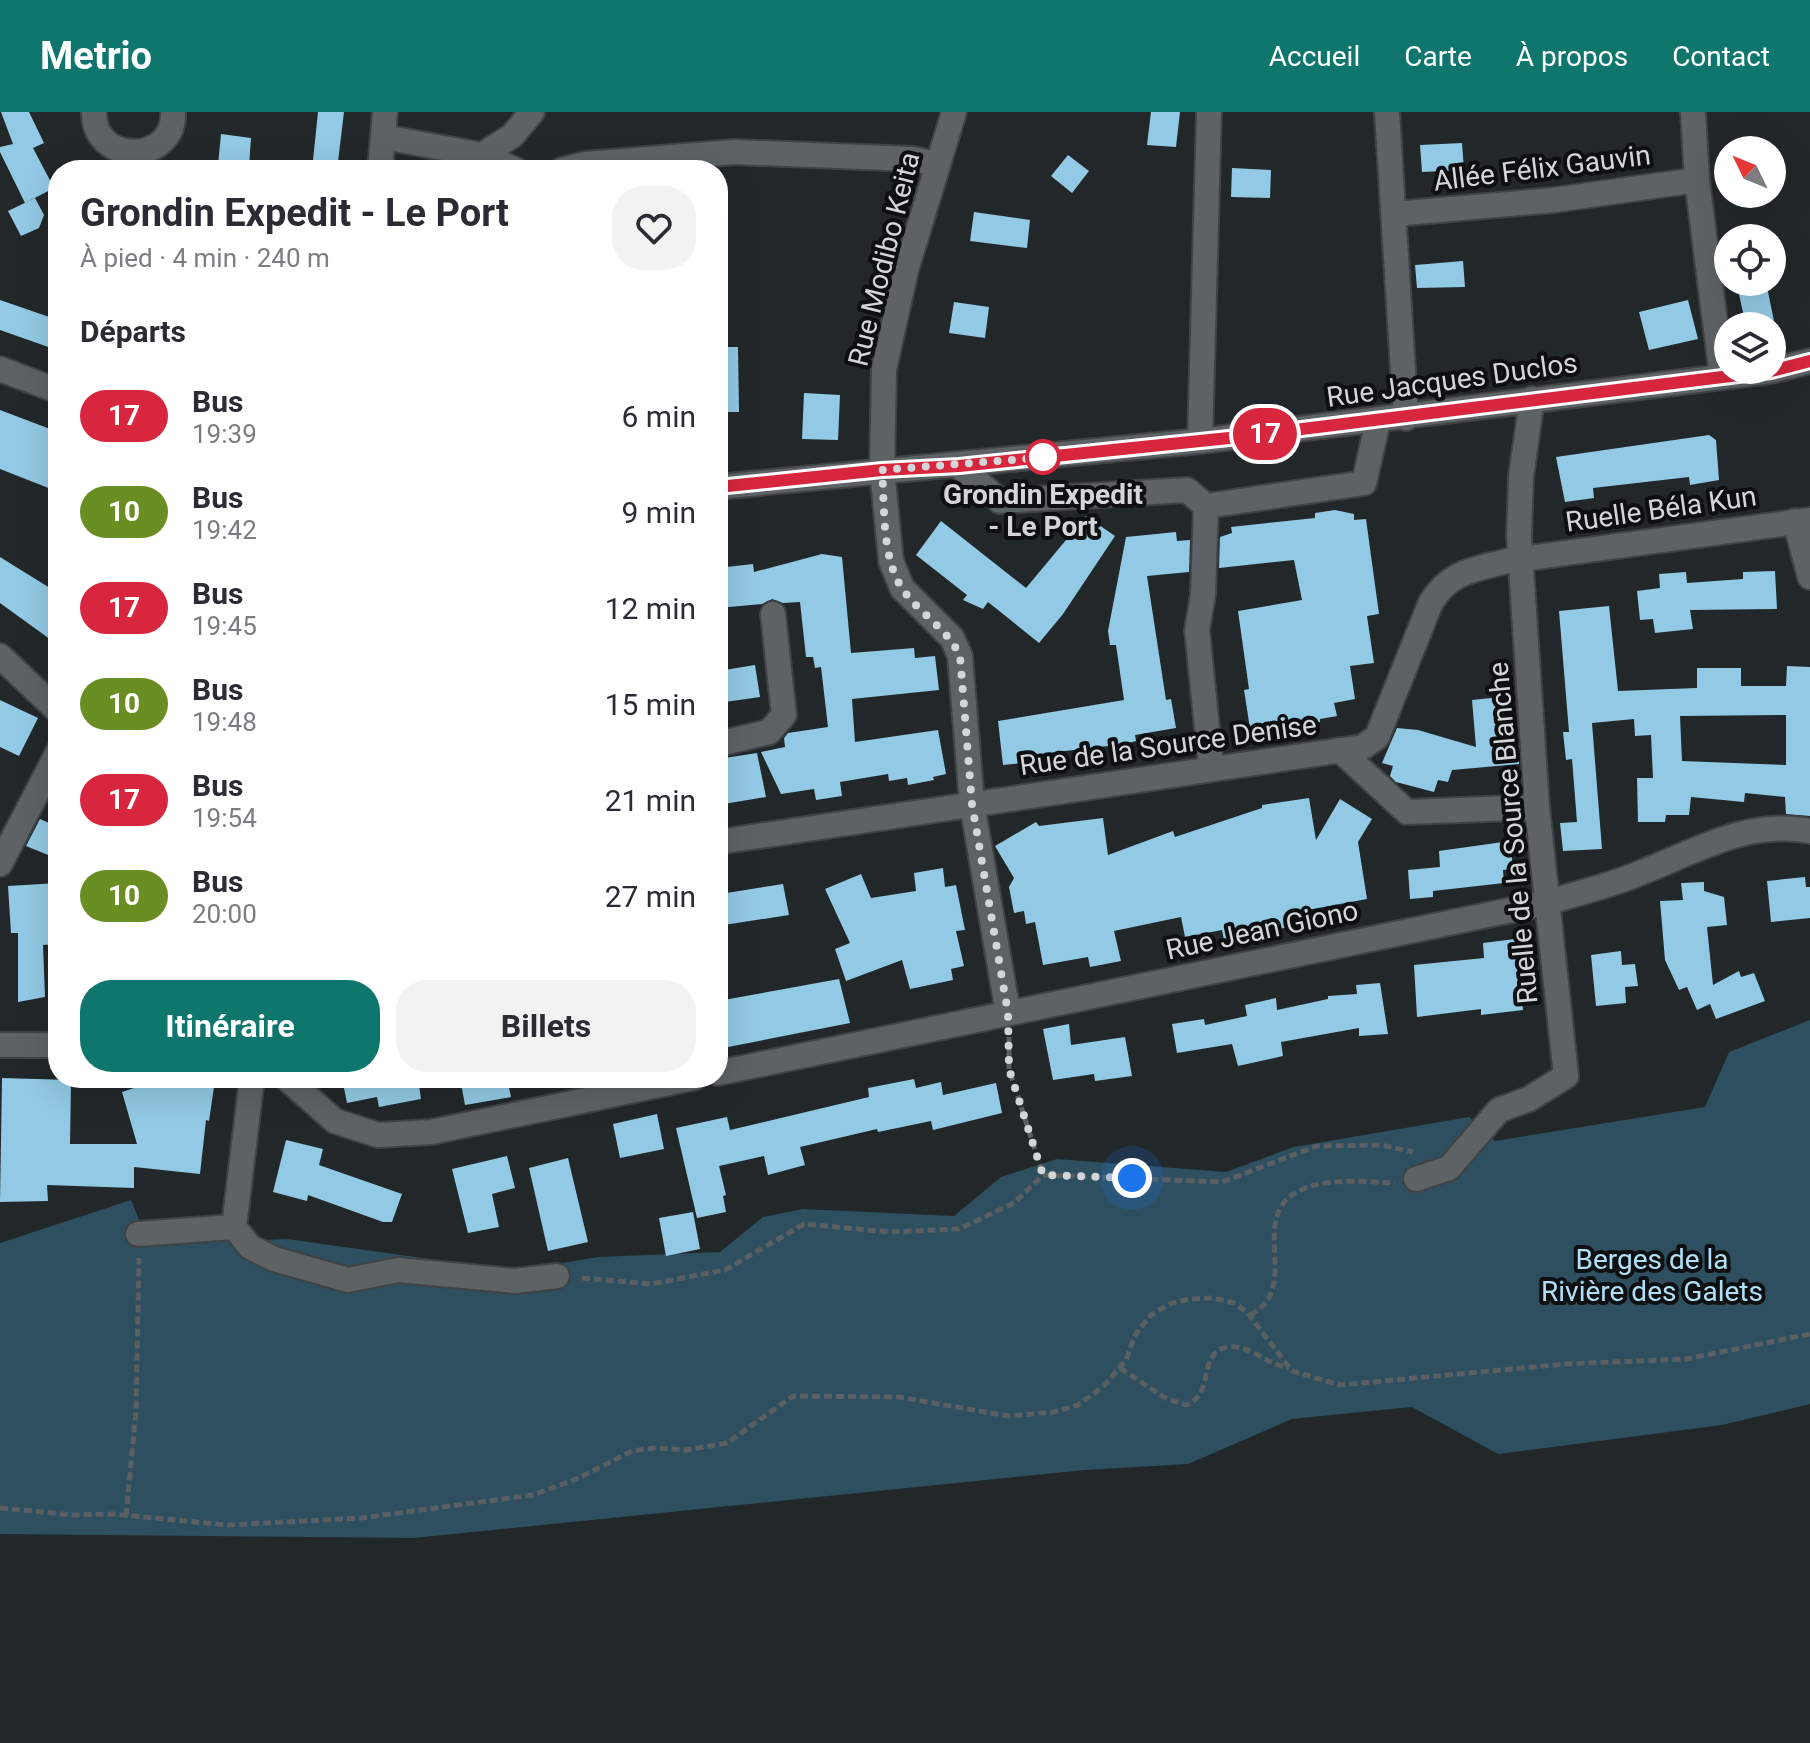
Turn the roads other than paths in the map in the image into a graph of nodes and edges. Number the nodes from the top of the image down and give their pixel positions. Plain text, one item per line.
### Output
1 (94, 112) edge
2 (173, 112) edge
3 (385, 112) edge
4 (532, 112) edge
5 (954, 112) edge
6 (1209, 112) edge
7 (1387, 112) edge
8 (1693, 112) edge
9 (383, 137) junction
10 (482, 155) junction
11 (381, 160) edge
12 (493, 160) edge
13 (635, 160) edge
14 (936, 164) junction
15 (1697, 180) junction
16 (1394, 214) junction
17 (1714, 314) edge
18 (1810, 361) edge
19 (1786, 367) edge
20 (0, 369) edge
21 (1714, 378) edge
22 (48, 387) edge
23 (1532, 399) junction
24 (1406, 418) junction
25 (1378, 421) junction
26 (1200, 441) junction
27 (959, 466) junction
28 (882, 470) junction
29 (728, 486) edge
30 (1206, 506) junction
31 (1802, 520) edge
32 (1520, 559) junction
33 (1810, 577) edge
34 (773, 614) dead end
35 (0, 656) edge
36 (48, 702) edge
37 (728, 742) edge
38 (1340, 750) junction
39 (1211, 767) junction
40 (48, 771) edge
41 (972, 804) junction
42 (1537, 807) junction
43 (1810, 831) edge
44 (728, 841) edge
45 (0, 864) edge
46 (1546, 903) junction
47 (1008, 1013) junction
48 (0, 1045) edge
49 (48, 1045) edge
50 (728, 1071) edge
51 (251, 1088) edge
52 (297, 1088) edge
53 (644, 1088) edge
54 (1416, 1179) road end
55 (234, 1227) junction
56 (138, 1234) road end
57 (557, 1276) road end

1 - 2 street
3 - 9 street
4 - 10 street
5 - 14 street, Rue Modibo Keita
6 - 26 street
7 - 16 street
8 - 15 street
9 - 10 street
9 - 11 street
10 - 12 street
13 - 14 street
14 - 28 street, Rue Modibo Keita
15 - 16 street, Allée Félix Gauvin
15 - 17 street
16 - 24 street
18 - 19 street, Rue Jacques Duclos
20 - 22 street
21 - 23 street, Rue Jacques Duclos
23 - 24 street, Rue Jacques Duclos
23 - 32 street, Ruelle de la Source Blanche
24 - 25 street, Rue Jacques Duclos
25 - 26 street, Rue Jacques Duclos
25 - 30 street
26 - 27 street, Rue Jacques Duclos
27 - 28 street, Rue Jacques Duclos
27 - 30 street
28 - 29 street, Rue Jacques Duclos
28 - 41 street, Rue Modibo Keita
30 - 39 street
31 - 32 street, Ruelle Béla Kun
31 - 33 street
32 - 38 street, Rue de la Source Denise
32 - 42 street, Ruelle de la Source Blanche
34 - 37 street
35 - 36 street
38 - 39 street, Rue de la Source Denise
38 - 42 street
39 - 41 street, Rue de la Source Denise
40 - 45 street
41 - 44 street, Rue de la Source Denise
41 - 47 street, Rue Modibo Keita
42 - 46 street, Ruelle de la Source Blanche
43 - 46 street, Rue Jean Giono
46 - 47 street, Rue Jean Giono
46 - 54 street, Ruelle de la Source Blanche
47 - 50 street, Rue Jean Giono
48 - 49 street
51 - 55 street
52 - 53 street
55 - 56 street
55 - 57 street

